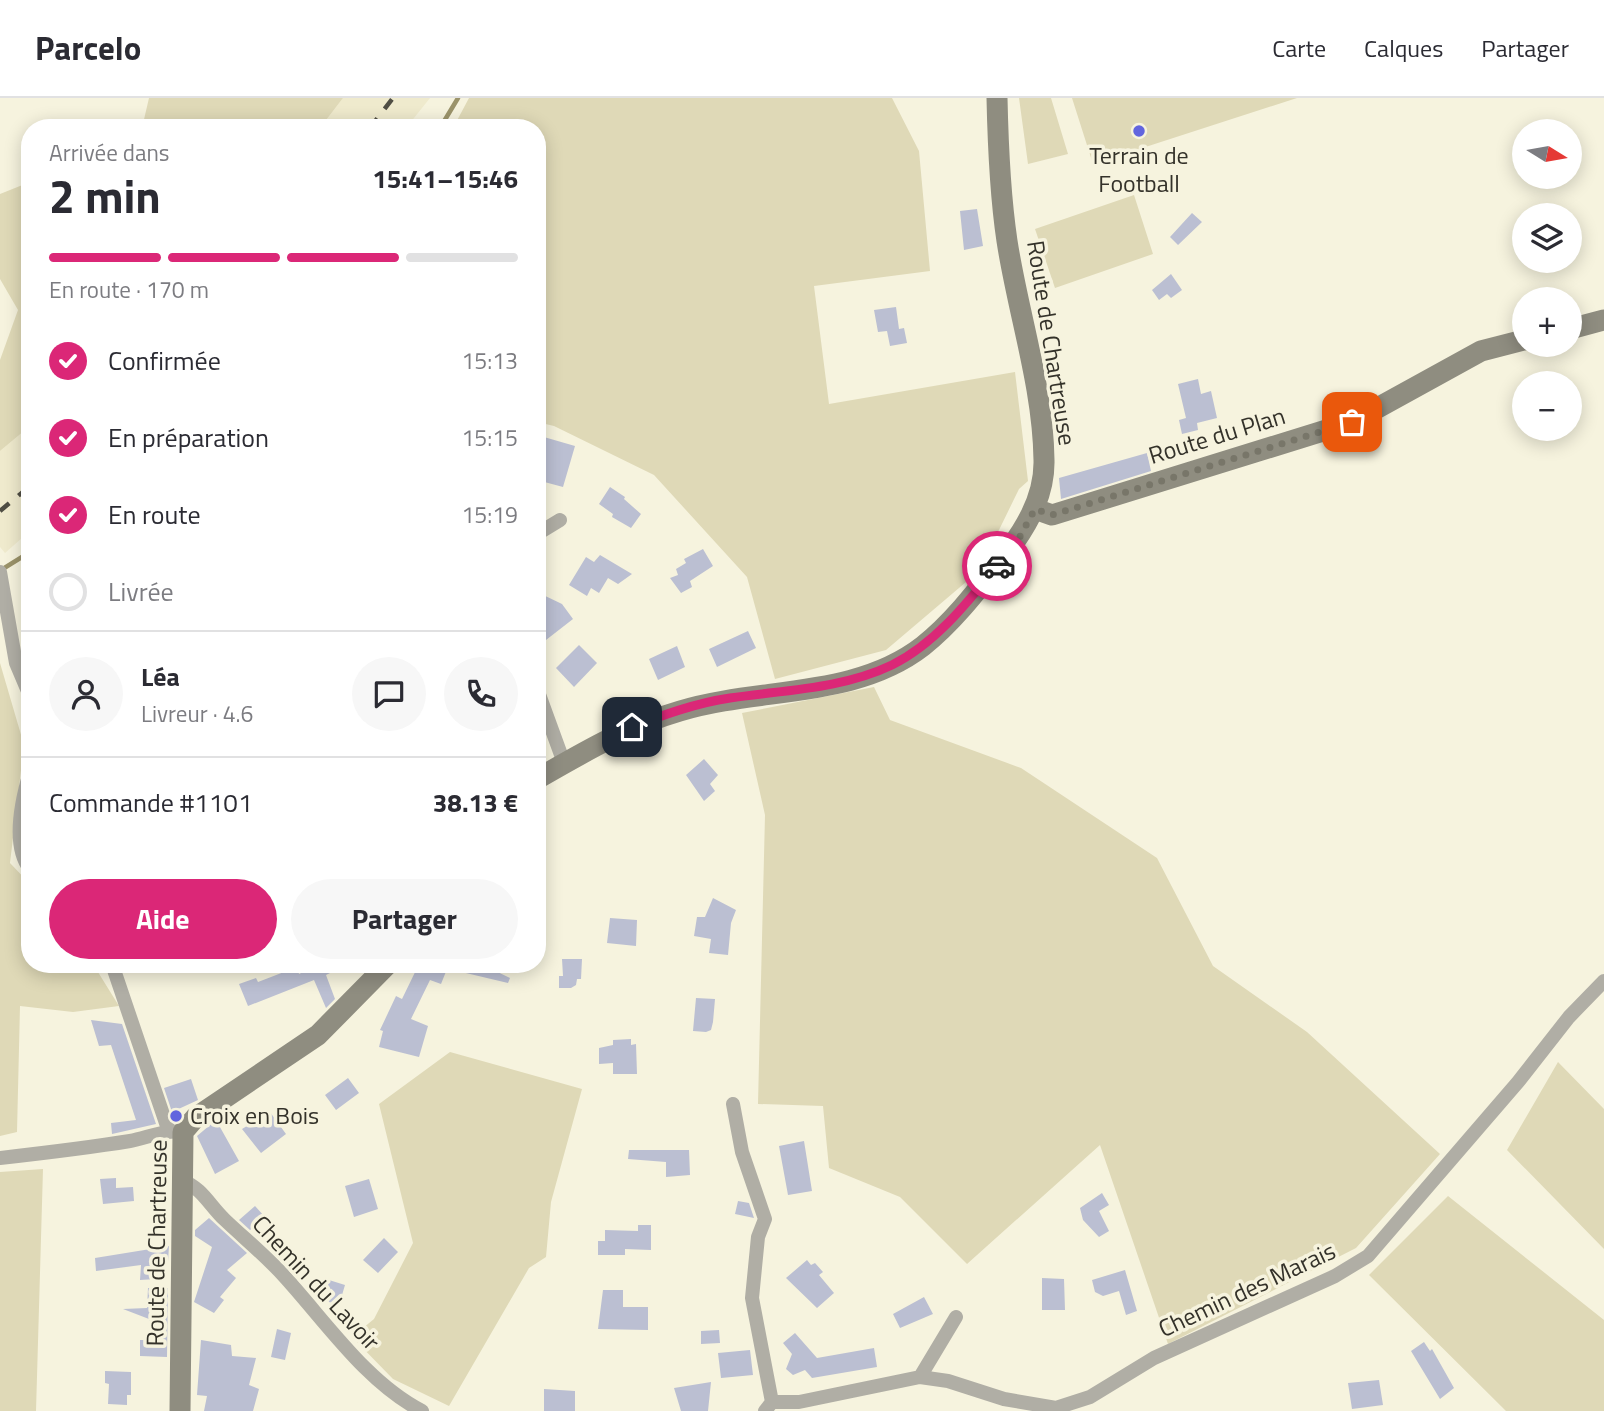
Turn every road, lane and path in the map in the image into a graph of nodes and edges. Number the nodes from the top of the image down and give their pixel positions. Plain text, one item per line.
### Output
1 (997, 98) edge
2 (1604, 320) edge
3 (1582, 326) edge
4 (1512, 343) edge
5 (1035, 509) junction
6 (560, 520) dead end
7 (546, 529) edge
8 (1, 574) edge
9 (21, 675) edge
10 (546, 714) edge
11 (564, 763) junction
12 (546, 774) edge
13 (21, 804) edge
14 (21, 831) edge
15 (115, 973) edge
16 (380, 973) edge
17 (1604, 981) edge
18 (733, 1104) dead end
19 (176, 1132) junction
20 (0, 1157) edge
21 (183, 1181) junction
22 (956, 1317) dead end
23 (920, 1377) junction
24 (1001, 1405) edge
25 (769, 1406) edge
26 (180, 1411) edge
27 (422, 1411) edge

1 - 5 main road, Route de Chartreuse
2 - 3 main road
4 - 5 main road, Route du Plan
5 - 11 main road, Route de Chartreuse
6 - 7 street
8 - 9 street
10 - 11 street
11 - 12 main road, Route de Chartreuse
13 - 14 street
15 - 19 street
16 - 19 main road, Route de Chartreuse
17 - 24 street, Chemin des Marais
18 - 25 street
19 - 20 street
19 - 21 main road, Route de Chartreuse
21 - 26 main road, Route de Chartreuse
21 - 27 street, Chemin du Lavoir
22 - 23 street
23 - 24 street
23 - 25 street

